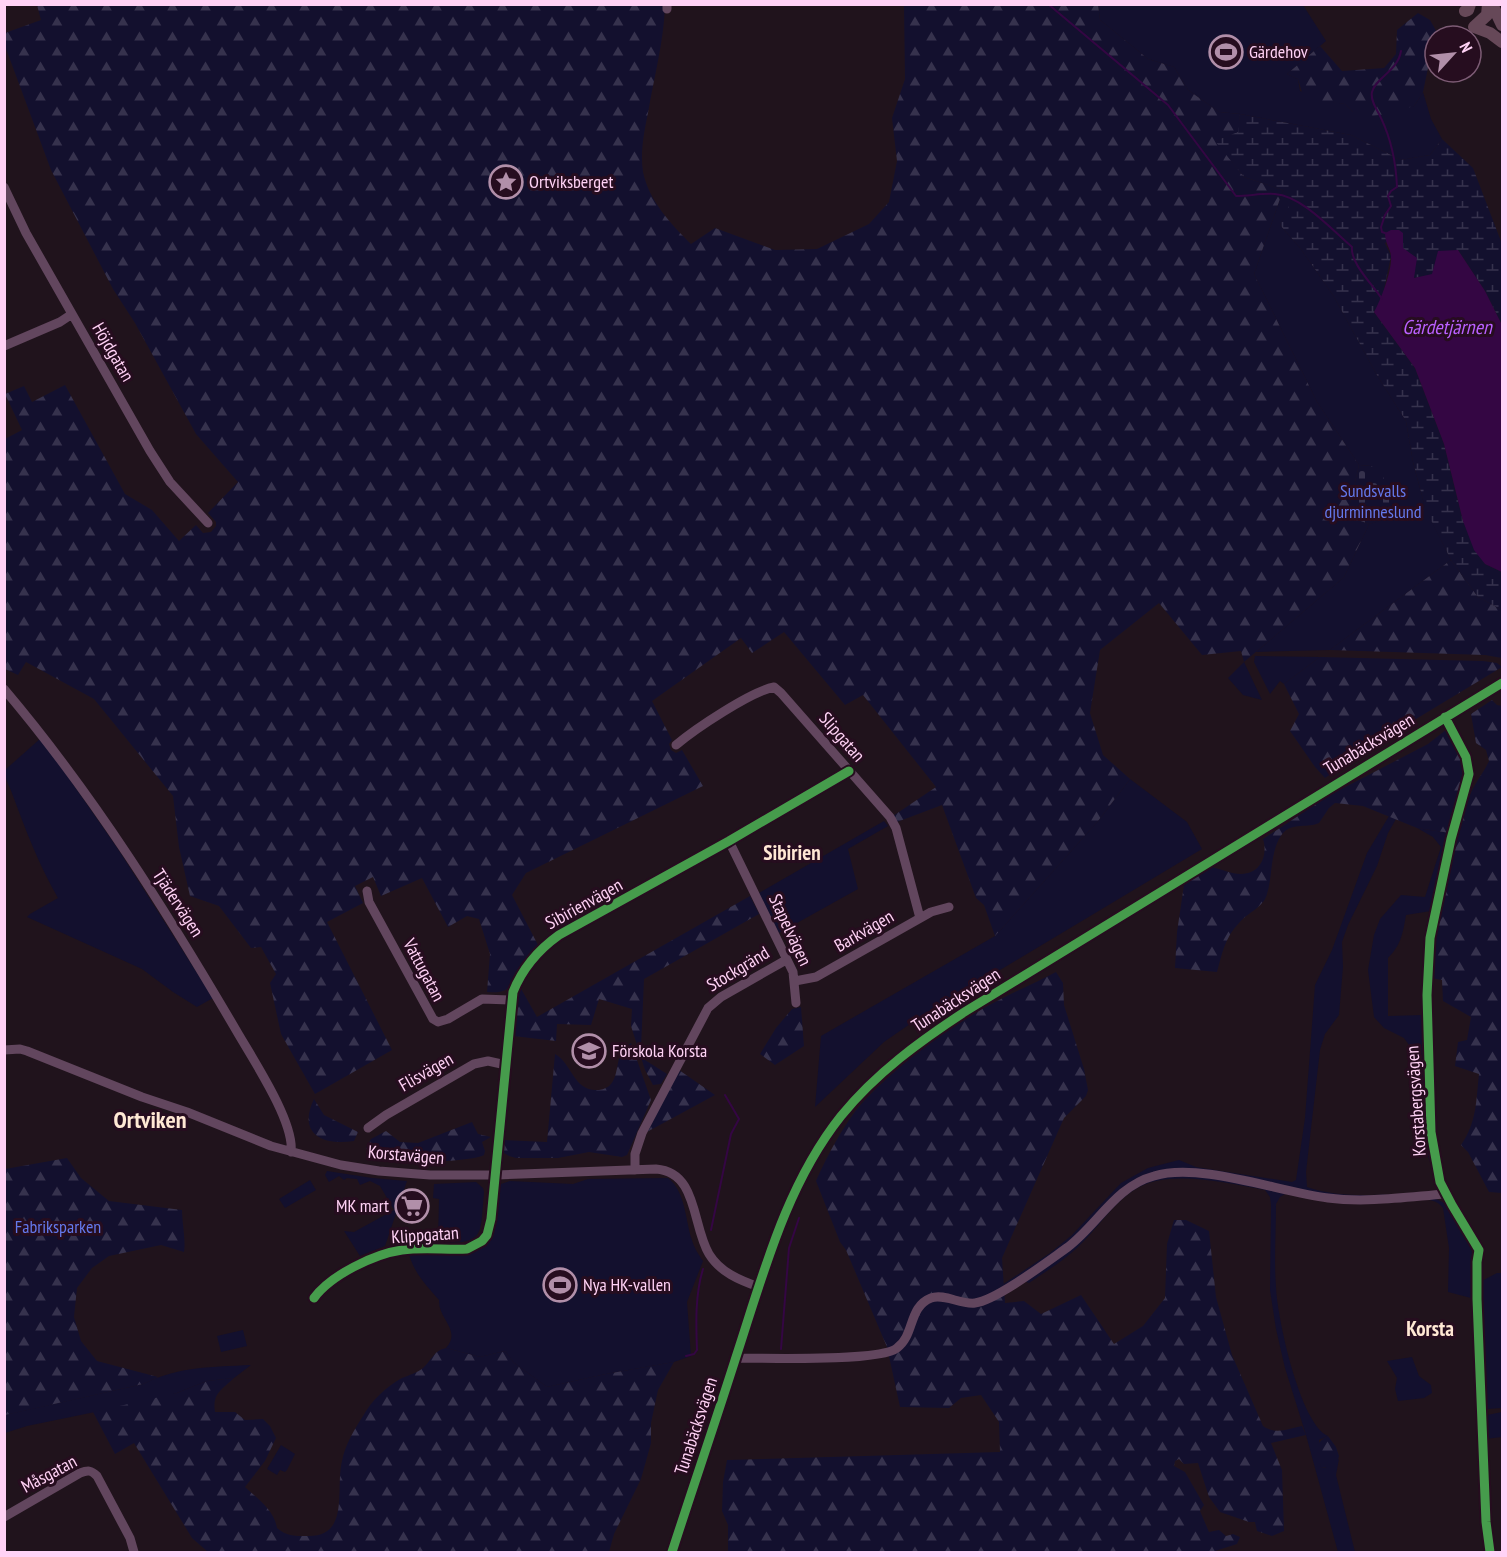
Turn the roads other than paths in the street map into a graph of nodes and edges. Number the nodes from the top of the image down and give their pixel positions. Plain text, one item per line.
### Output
1 (1486, 7) edge
2 (1503, 25) edge
3 (1502, 43) edge
4 (4, 187) edge
5 (72, 314) junction
6 (4, 346) edge
7 (208, 523) dead end
8 (1503, 683) edge
9 (4, 689) edge
10 (1445, 717) junction
11 (676, 745) dead end
12 (849, 771) junction
13 (729, 842) junction
14 (367, 891) dead end
15 (949, 907) dead end
16 (921, 918) junction
17 (786, 960) junction
18 (795, 981) junction
19 (512, 1000) junction
20 (796, 1003) dead end
21 (4, 1050) edge
22 (506, 1065) junction
23 (368, 1128) dead end
24 (291, 1152) junction
25 (635, 1170) junction
26 (496, 1175) junction
27 (1446, 1194) junction
28 (759, 1287) junction
29 (314, 1298) dead end
30 (736, 1358) junction
31 (4, 1517) edge
32 (134, 1552) edge
33 (672, 1552) edge
34 (1490, 1552) edge

1 - 2 main road
1 - 3 main road
1 - 3 main road
4 - 5 street, Höjdgatan
5 - 6 street
5 - 7 street, Höjdgatan
8 - 10 street, Tunabäcksvägen
9 - 24 street, Tjädervägen
10 - 27 street, Korstabergsvägen
10 - 28 street, Tunabäcksvägen
11 - 12 street, Slipgatan
12 - 13 street, Sibirienvägen
12 - 16 street, Slipgatan
13 - 17 street, Stapelvägen
13 - 19 street, Sibirienvägen
14 - 19 street, Vattugatan
15 - 16 street, Barkvägen
16 - 18 street, Barkvägen
17 - 18 street, Stapelvägen
17 - 25 street, Stockgränd
18 - 20 street, Stapelvägen
19 - 22 street, Sibirienvägen
21 - 24 street, Korstavägen
22 - 23 street, Flisvägen
22 - 26 street, Sibirienvägen
24 - 26 street, Korstavägen
25 - 26 street, Korstavägen
25 - 28 street, Korstavägen
26 - 29 street, Klippgatan
27 - 30 street
27 - 34 street, Korstabergsvägen
28 - 30 street, Tunabäcksvägen
30 - 33 street, Tunabäcksvägen
31 - 32 street, Måsgatan

